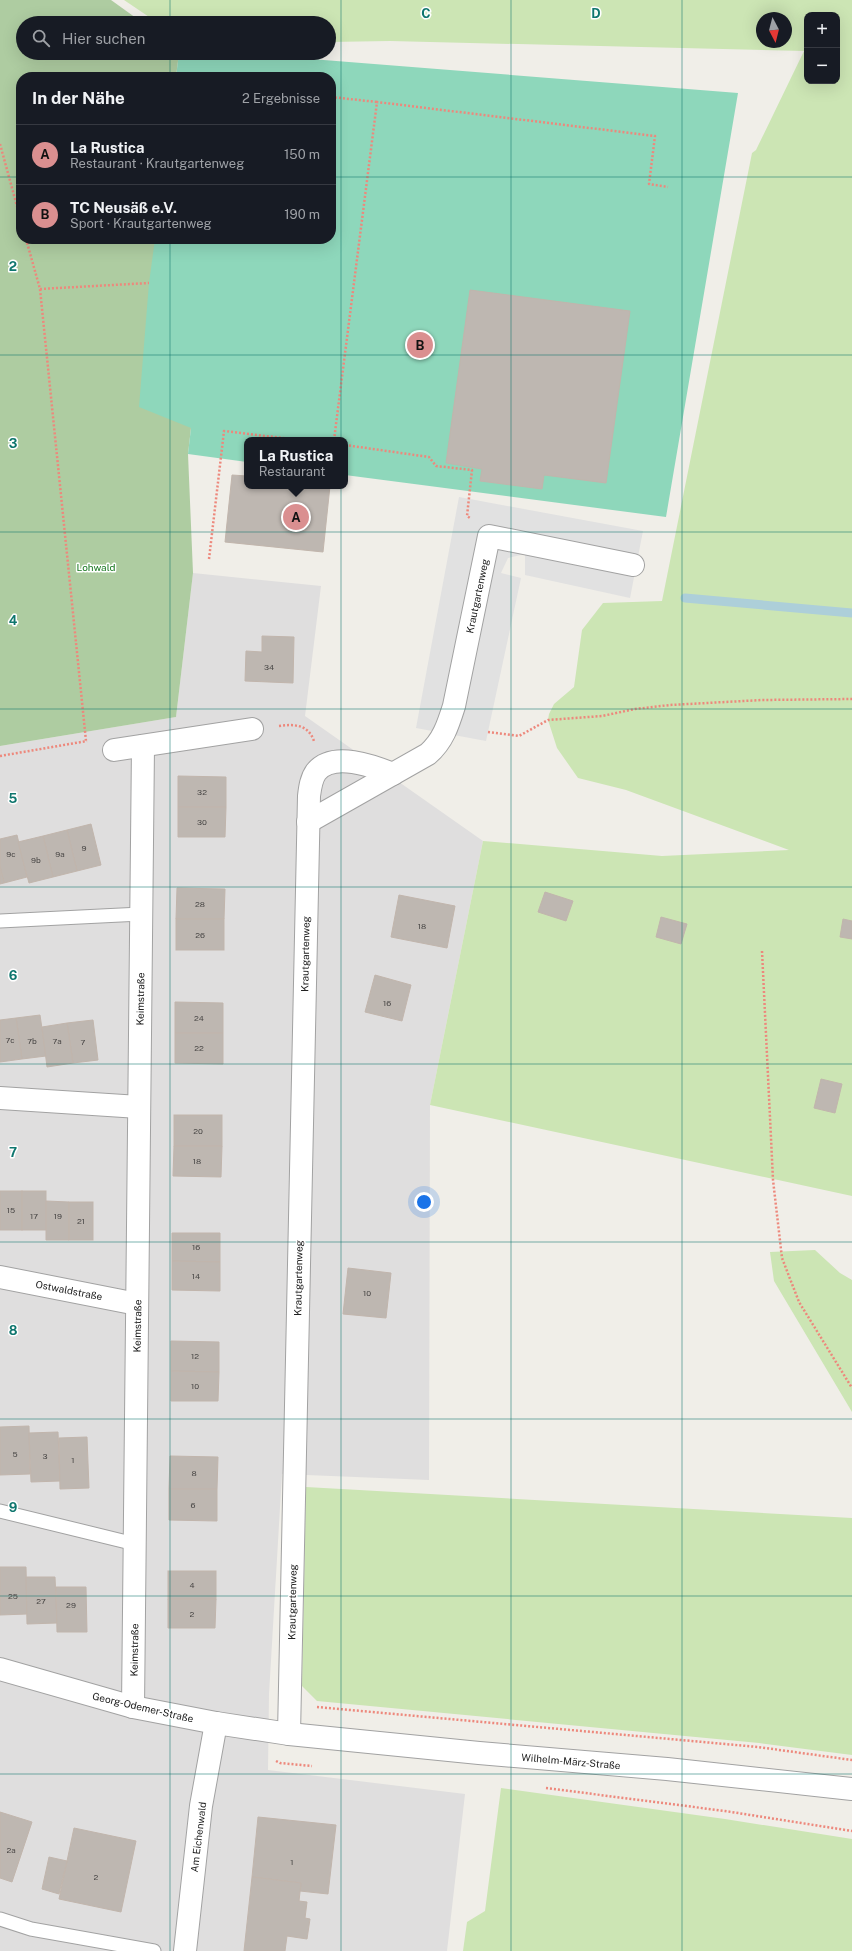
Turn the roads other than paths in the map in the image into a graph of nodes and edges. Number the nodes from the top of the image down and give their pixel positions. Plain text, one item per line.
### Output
1 (633, 565) dead end
2 (252, 729) road end
3 (143, 746) junction
4 (114, 750) road end
5 (393, 774) junction
6 (308, 822) junction
7 (141, 914) junction
8 (0, 921) edge
9 (0, 1098) edge
10 (139, 1107) junction
11 (0, 1277) edge
12 (137, 1304) junction
13 (0, 1511) edge
14 (135, 1544) junction
15 (0, 1669) edge
16 (133, 1707) junction
17 (216, 1723) junction
18 (289, 1734) junction
19 (852, 1789) edge
20 (0, 1919) edge
21 (154, 1951) edge
22 (185, 1951) edge

1 - 5 street, Krautgartenweg
2 - 3 street
3 - 4 street
3 - 7 street, Keimstraße
5 - 6 street, Krautgartenweg
5 - 6 street, Krautgartenweg
6 - 18 street, Krautgartenweg
7 - 8 lane
7 - 10 street, Keimstraße
9 - 10 street
10 - 12 street, Keimstraße
11 - 12 street, Ostwaldstraße
12 - 14 street, Keimstraße
13 - 14 lane
14 - 16 street, Keimstraße
15 - 16 street, Georg-Odemer-Straße
16 - 17 street, Georg-Odemer-Straße
17 - 18 street, Georg-Odemer-Straße
17 - 22 street, Am Eichenwald
18 - 19 street, Wilhelm-März-Straße
20 - 21 lane

